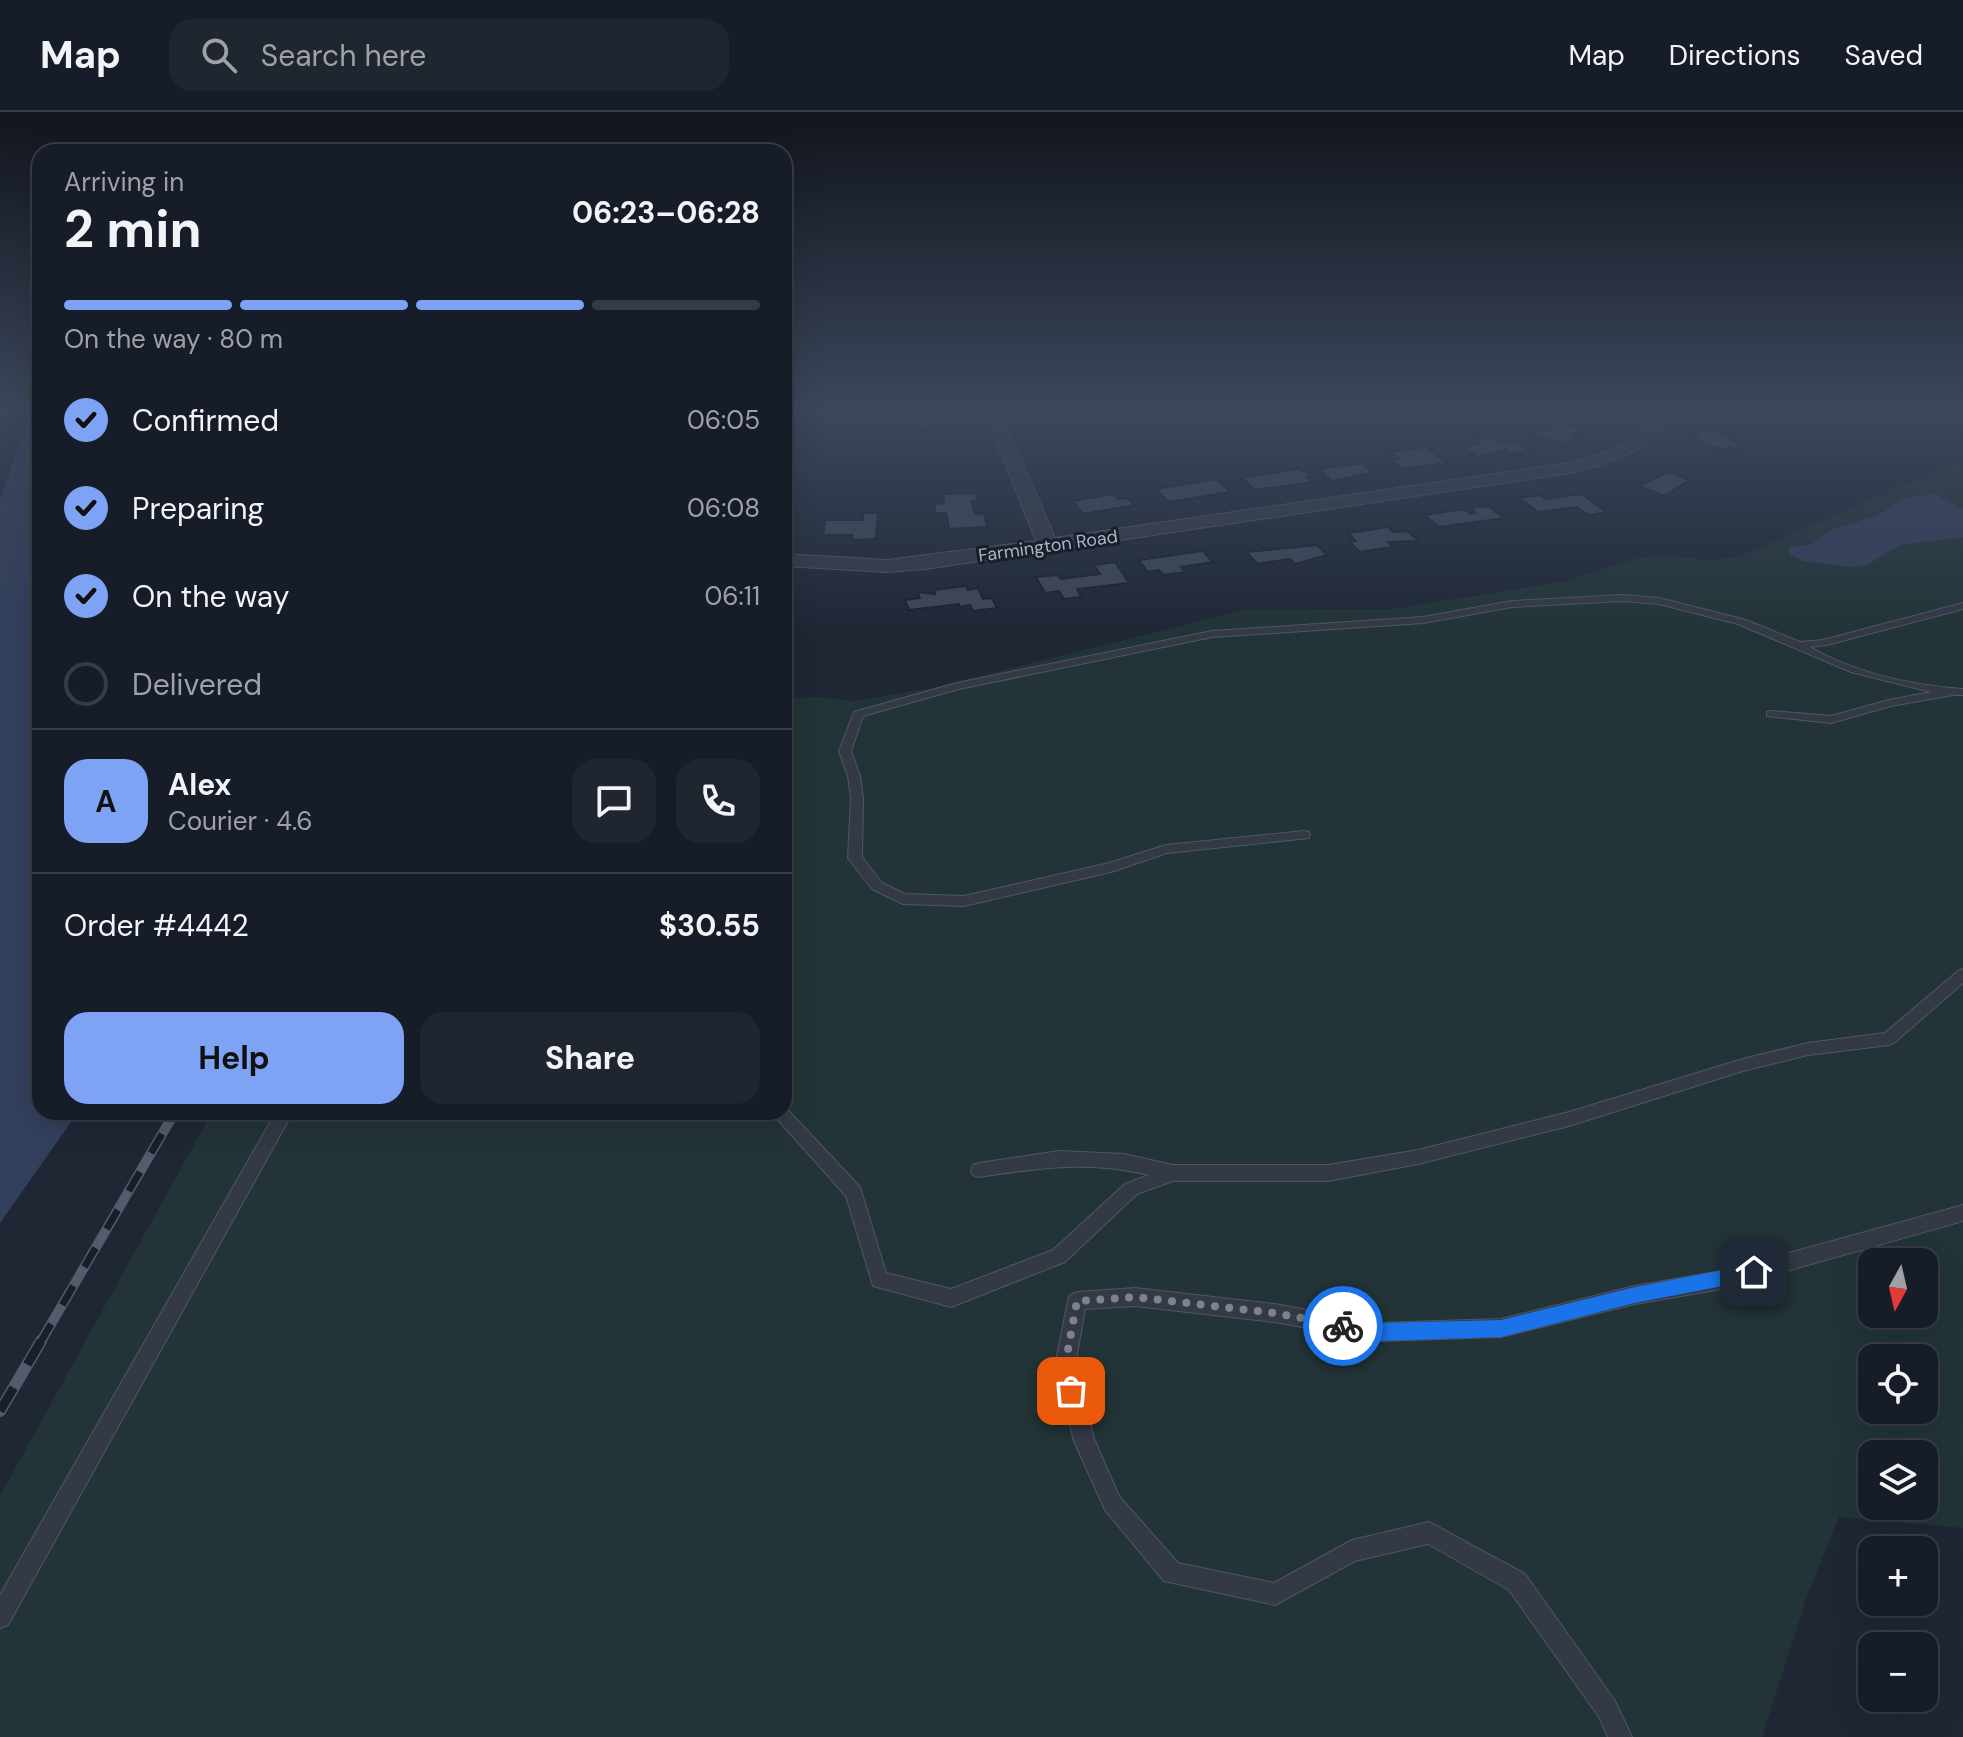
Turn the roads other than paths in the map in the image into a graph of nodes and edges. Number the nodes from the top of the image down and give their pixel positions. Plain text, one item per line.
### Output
1 (1023, 484) edge
2 (1458, 484) edge
3 (1049, 547) junction
4 (792, 560) edge
5 (1963, 606) edge
6 (1799, 645) junction
7 (1956, 692) edge
8 (1771, 714) dead end
9 (1304, 835) dead end
10 (1963, 975) edge
11 (280, 1120) edge
12 (786, 1120) edge
13 (979, 1170) dead end
14 (1173, 1173) junction
15 (1963, 1213) edge
16 (0, 1617) edge
17 (1620, 1737) edge

1 - 3 street
2 - 3 street, Farmington Road
3 - 4 street, Farmington Road
5 - 6 lane
6 - 7 lane
6 - 9 lane
7 - 8 lane
10 - 14 lane
11 - 16 lane
12 - 14 lane
13 - 14 lane
15 - 17 lane

